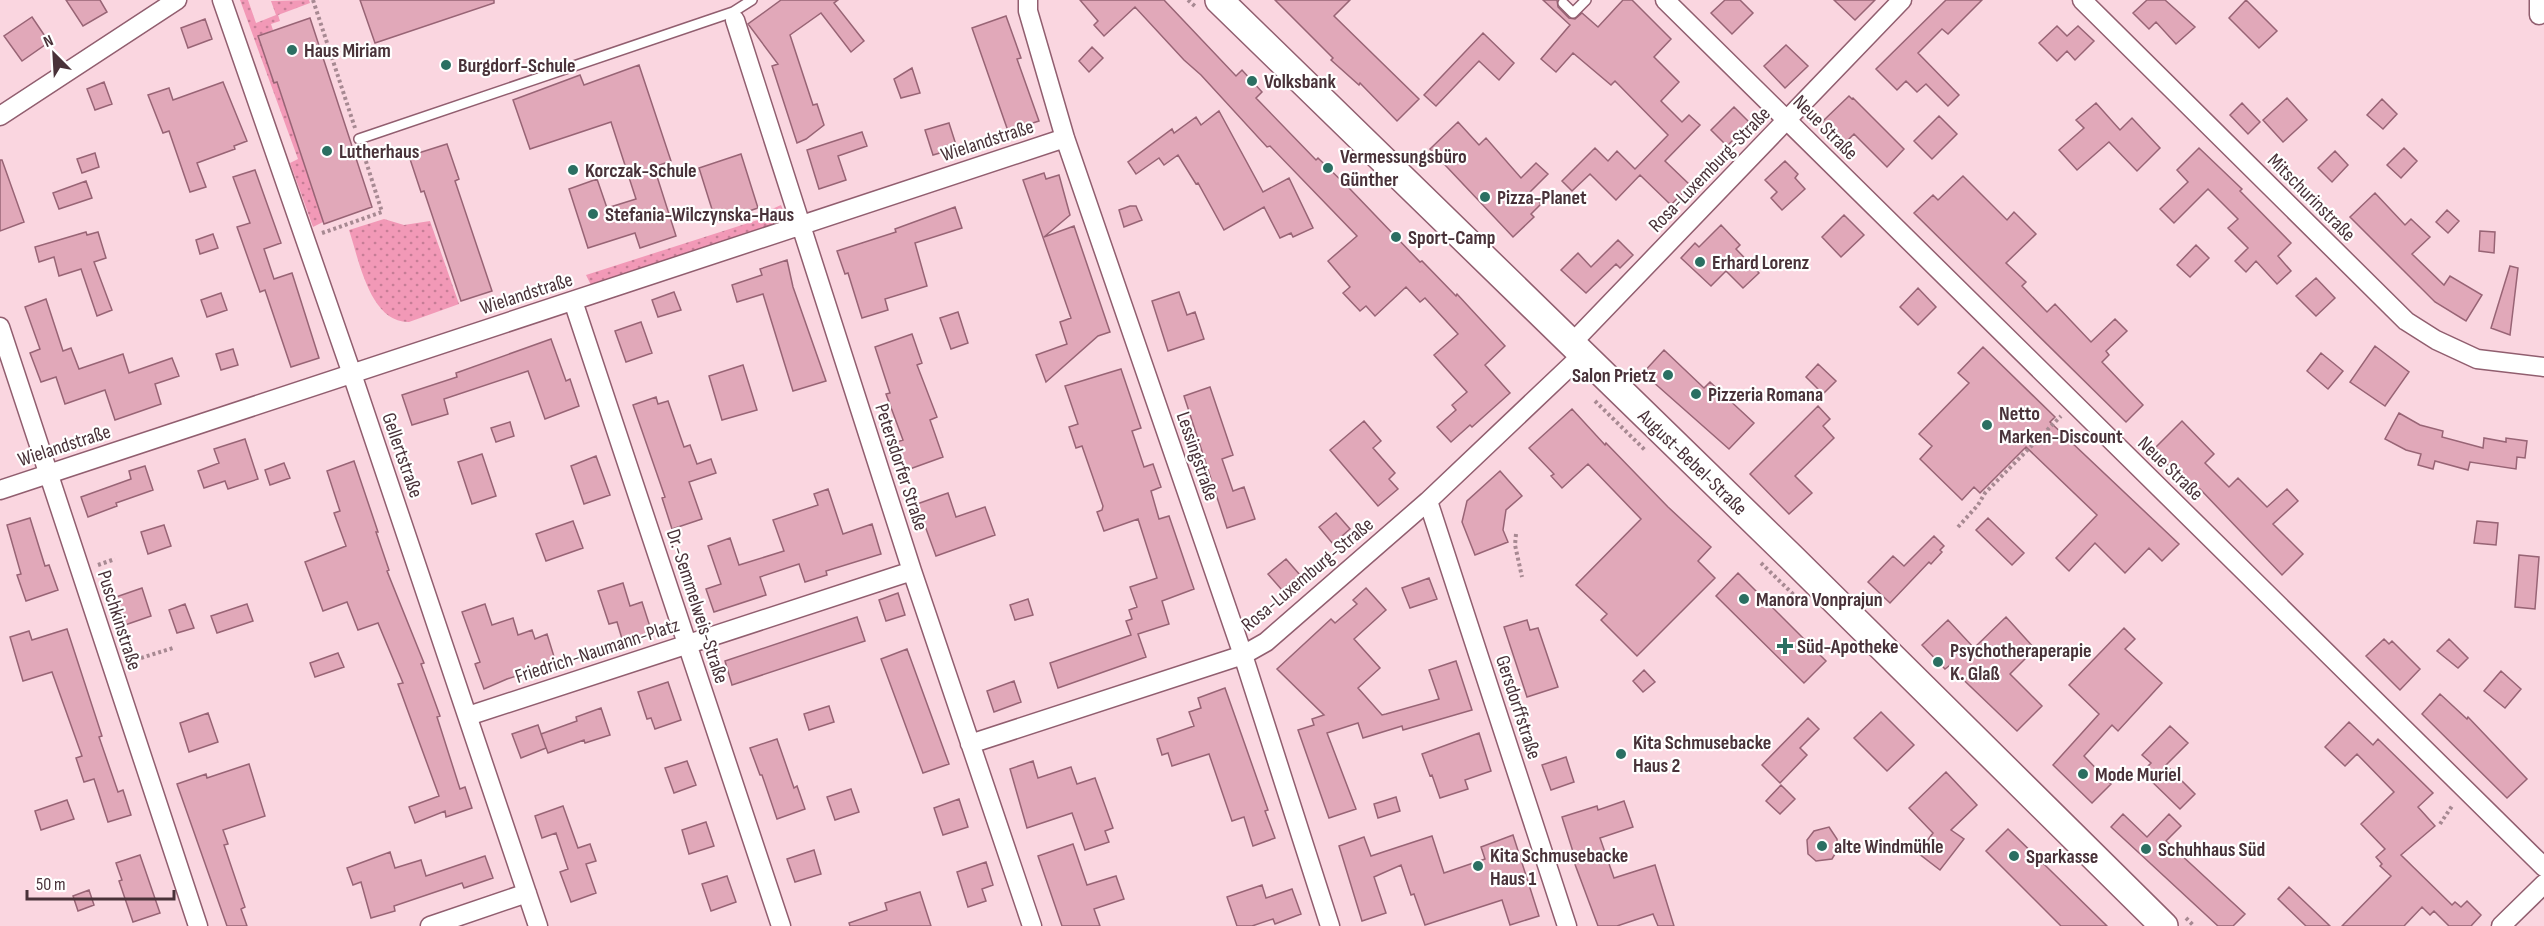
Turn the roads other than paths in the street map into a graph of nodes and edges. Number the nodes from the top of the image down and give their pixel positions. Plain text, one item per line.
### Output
1 (177, 0) edge
2 (222, 0) edge
3 (752, 0) edge
4 (1028, 0) edge
5 (1219, 0) edge
6 (1586, 0) edge
7 (1665, 0) edge
8 (1902, 0) edge
9 (2082, 0) edge
10 (1563, 3) dead end
11 (735, 20) dead end
12 (0, 116) edge
13 (1787, 120) junction
14 (1065, 138) junction
15 (359, 139) dead end
16 (801, 226) junction
17 (573, 301) junction
18 (0, 327) edge
19 (1577, 349) junction
20 (2544, 367) edge
21 (352, 374) junction
22 (48, 474) junction
23 (0, 490) edge
24 (1428, 501) junction
25 (912, 571) junction
26 (687, 644) junction
27 (1243, 655) junction
28 (468, 716) junction
29 (970, 744) junction
30 (2544, 867) edge
31 (2544, 884) edge
32 (527, 893) junction
33 (1026, 924) edge
34 (198, 926) edge
35 (430, 926) edge
36 (538, 926) edge
37 (781, 926) edge
38 (1330, 926) edge
39 (1567, 926) edge
40 (2164, 926) edge
41 (2501, 926) edge

1 - 12 street
2 - 21 street, Gellertstraße
3 - 15 lane
4 - 14 street, Lessingstraße
5 - 19 main road, August-Bebel-Straße
6 - 10 lane
7 - 13 street, Neue Straße
8 - 13 street, Rosa-Luxemburg-Straße
9 - 20 street, Mitschurinstraße
11 - 16 street, Petersdorfer Straße
13 - 19 street, Rosa-Luxemburg-Straße
13 - 30 street, Neue Straße
14 - 16 street, Wielandstraße
14 - 27 street, Lessingstraße
16 - 17 street, Wielandstraße
16 - 25 street, Petersdorfer Straße
17 - 21 street, Wielandstraße
17 - 26 street, Dr.-Semmelweis-Straße
18 - 22 street, Puschkinstraße
19 - 24 street, Rosa-Luxemburg-Straße
19 - 40 main road, August-Bebel-Straße
21 - 22 street, Wielandstraße
21 - 28 street, Gellertstraße
22 - 23 street, Wielandstraße
22 - 34 street, Puschkinstraße
24 - 27 street, Rosa-Luxemburg-Straße
24 - 39 street, Gersdorffstraße
25 - 26 street, Friedrich-Naumann-Platz
25 - 29 street, Petersdorfer Straße
26 - 28 street, Friedrich-Naumann-Platz
26 - 37 street, Dr.-Semmelweis-Straße
27 - 29 street, Rosa-Luxemburg-Straße
27 - 38 street, Lessingstraße
28 - 32 street, Gellertstraße
29 - 33 street, Petersdorfer Straße
31 - 41 street
32 - 35 street
32 - 36 street, Gellertstraße

